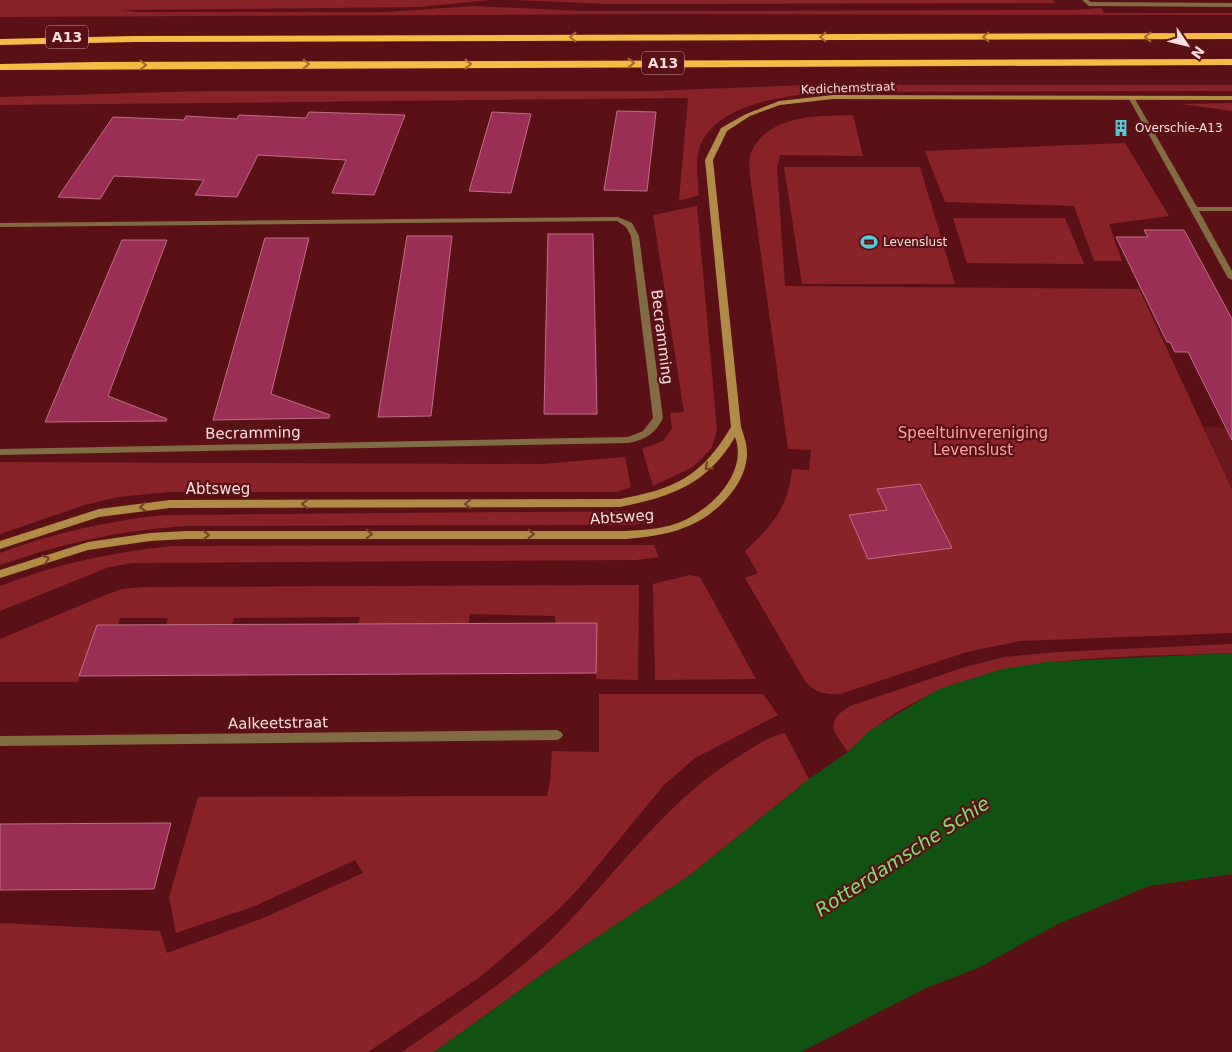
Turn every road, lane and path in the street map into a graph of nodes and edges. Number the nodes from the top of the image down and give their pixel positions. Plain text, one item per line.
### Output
1 (1087, 2) edge
2 (1232, 5) edge
3 (0, 35) edge
4 (1232, 36) edge
5 (134, 38) junction
6 (0, 42) edge
7 (1232, 62) edge
8 (95, 65) junction
9 (0, 67) edge
10 (0, 75) edge
11 (1132, 98) junction
12 (1232, 98) edge
13 (1194, 209) junction
14 (1232, 209) edge
15 (0, 225) edge
16 (1232, 278) edge
17 (736, 427) junction
18 (0, 452) edge
19 (0, 545) edge
20 (0, 574) edge
21 (557, 735) dead end
22 (0, 741) edge

1 - 2 street
3 - 5 highway, A13
4 -> 5 highway, A13
5 - 6 highway, A13
8 -> 7 highway, A13
8 - 9 highway, A13
8 - 10 highway, A13
11 - 12 street, Kedichemstraat
11 - 13 street
11 - 17 street, Kedichemstraat
13 - 14 street
13 - 16 street
15 - 18 street, Becramming
17 -> 19 street, Abtsweg
20 -> 17 street, Abtsweg
21 - 22 street, Aalkeetstraat

